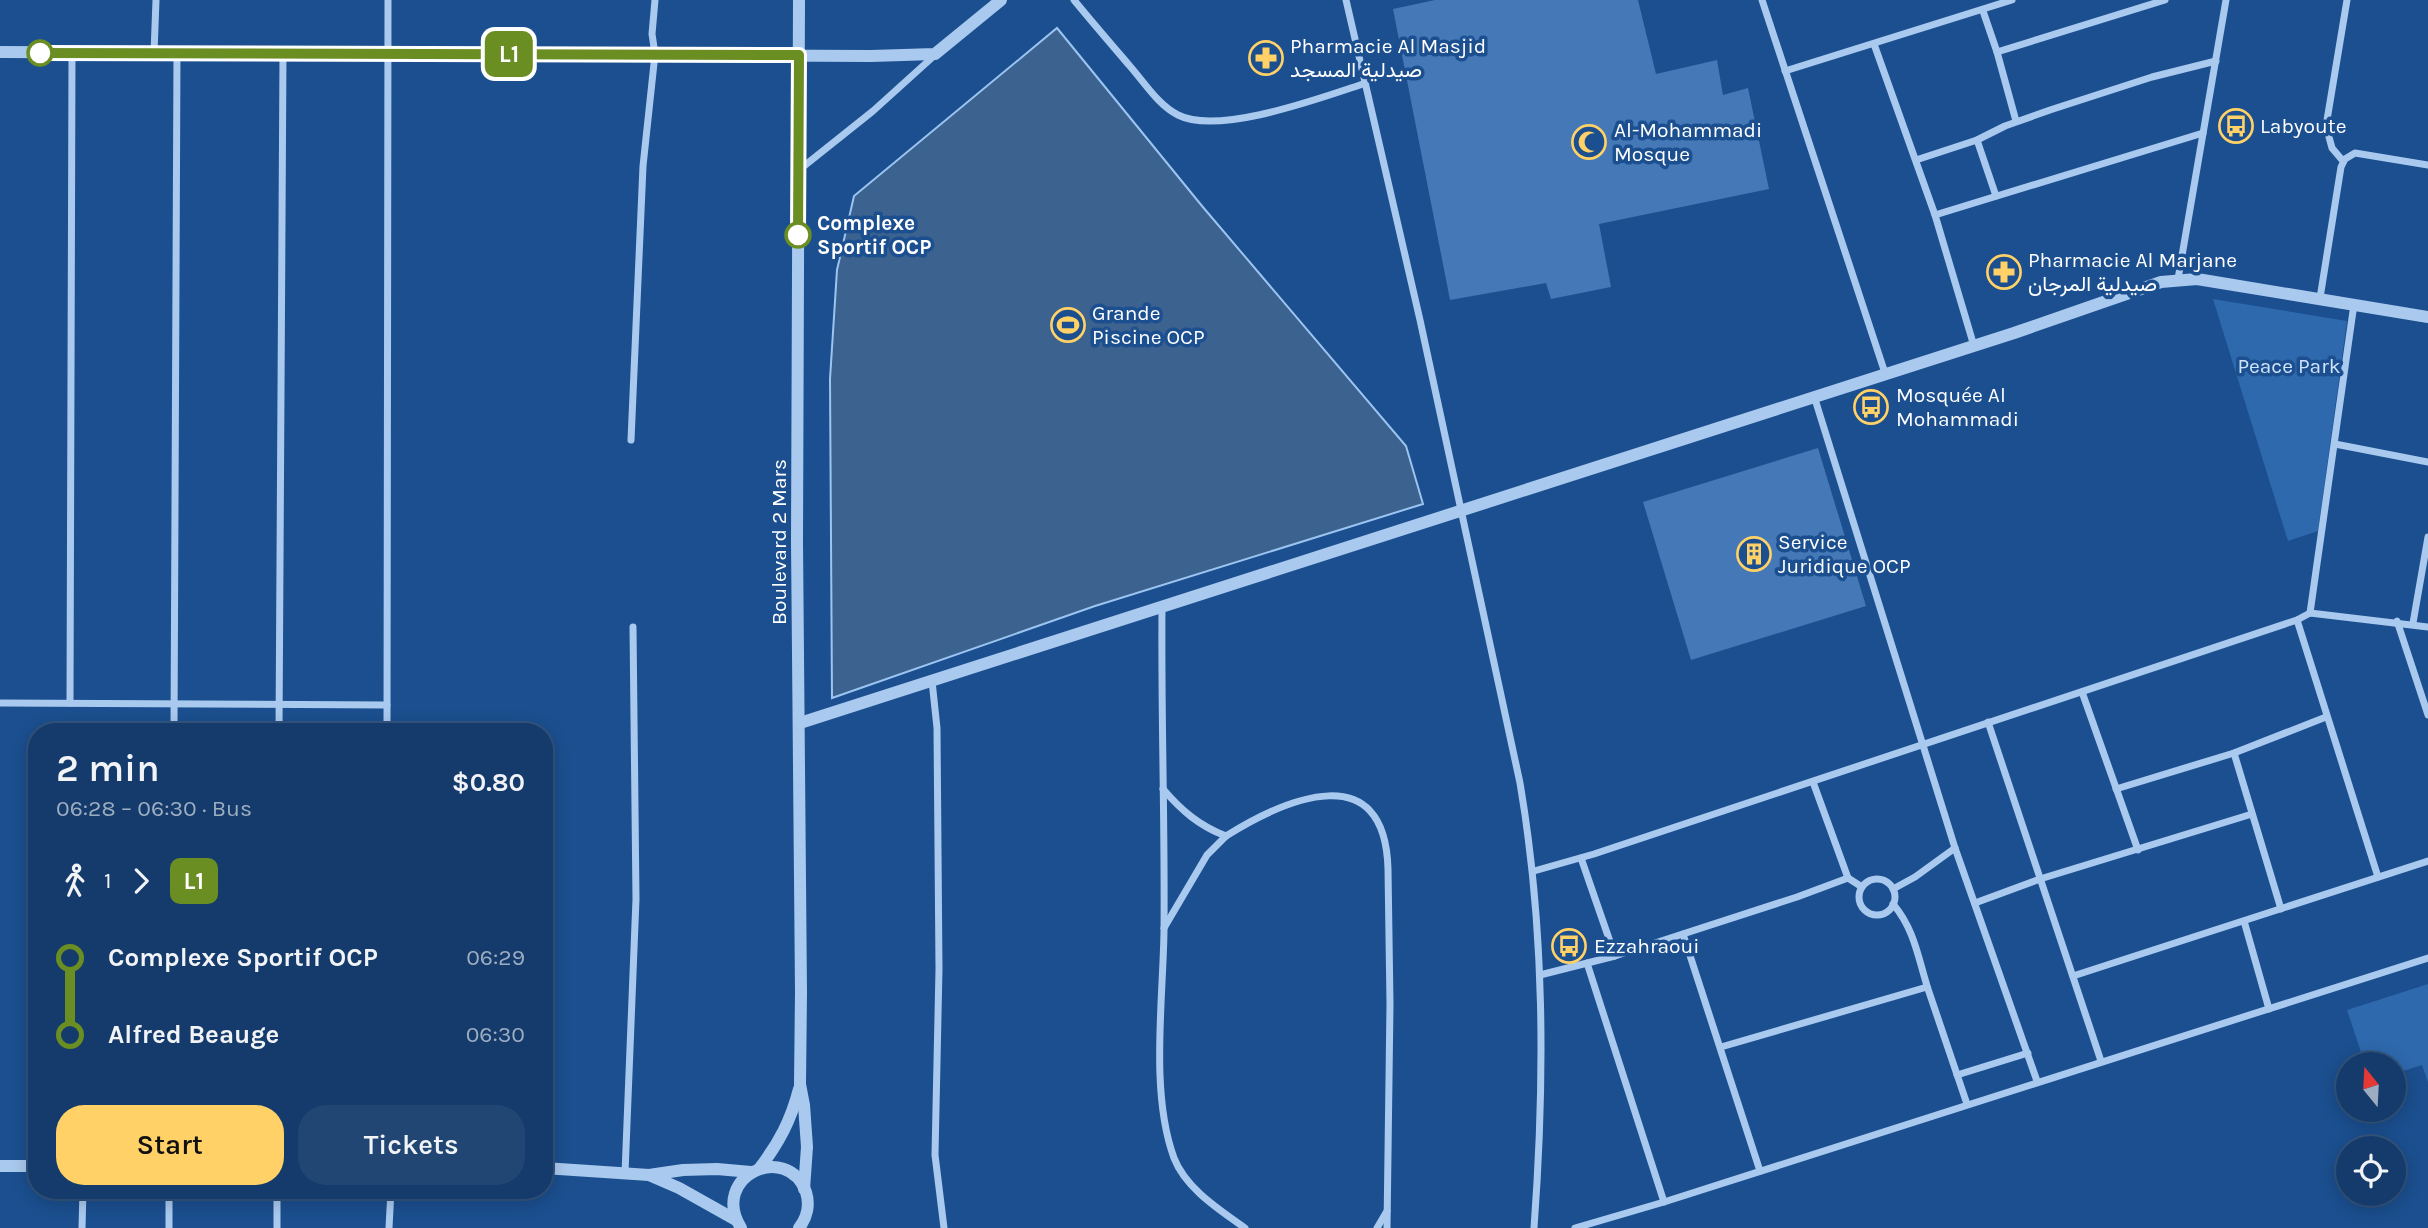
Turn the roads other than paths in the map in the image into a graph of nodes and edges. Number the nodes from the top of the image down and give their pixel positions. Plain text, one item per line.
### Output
1 (156, 0) edge
2 (388, 0) edge
3 (655, 0) edge
4 (799, 0) edge
5 (1001, 0) edge
6 (1074, 0) edge
7 (1346, 0) edge
8 (1762, 0) edge
9 (2012, 0) edge
10 (2165, 0) edge
11 (2226, 0) edge
12 (2347, 0) edge
13 (1983, 11) junction
14 (1874, 44) junction
15 (0, 52) edge
16 (1997, 52) junction
17 (72, 53) junction
18 (154, 53) junction
19 (177, 53) junction
20 (284, 53) junction
21 (387, 53) junction
22 (654, 54) junction
23 (935, 54) junction
24 (799, 55) junction
25 (2216, 61) junction
26 (1785, 71) junction
27 (1366, 83) junction
28 (2016, 121) junction
29 (2203, 133) junction
30 (1977, 140) junction
31 (1916, 160) junction
32 (2343, 161) junction
33 (2428, 165) edge
34 (799, 170) junction
35 (1996, 196) junction
36 (1935, 215) junction
37 (2178, 279) junction
38 (2320, 298) junction
39 (2354, 304) junction
40 (2428, 317) edge
41 (1973, 346) junction
42 (1885, 373) junction
43 (1814, 396) junction
44 (631, 440) dead end
45 (2336, 444) junction
46 (2428, 462) edge
47 (1460, 512) junction
48 (2428, 537) edge
49 (1162, 607) junction
50 (2309, 613) junction
51 (2297, 620) junction
52 (2397, 621) junction
53 (2413, 623) junction
54 (2428, 626) edge
55 (633, 627) dead end
56 (932, 681) junction
57 (2082, 692) junction
58 (0, 703) edge
59 (69, 703) junction
60 (279, 704) junction
61 (174, 705) junction
62 (387, 705) junction
63 (2428, 715) edge
64 (2326, 717) junction
65 (1988, 722) junction
66 (174, 723) edge
67 (279, 723) edge
68 (387, 723) edge
69 (800, 723) junction
70 (1923, 745) junction
71 (2234, 753) junction
72 (1813, 782) junction
73 (1163, 789) junction
74 (2116, 789) junction
75 (2252, 814) junction
76 (1226, 836) junction
77 (1955, 848) junction
78 (2138, 850) junction
79 (1581, 858) junction
80 (2428, 861) edge
81 (1534, 871) junction
82 (2378, 877) junction
83 (1848, 878) junction
84 (2040, 879) junction
85 (1862, 887) junction
86 (1893, 889) junction
87 (1975, 903) junction
88 (1893, 904) junction
89 (2281, 909) junction
90 (2244, 921) junction
91 (1164, 929) junction
92 (1683, 934) junction
93 (1615, 956) junction
94 (2428, 958) edge
95 (1587, 963) junction
96 (1540, 975) junction
97 (2073, 976) junction
98 (1927, 987) junction
99 (2269, 1009) junction
100 (1721, 1047) junction
101 (2028, 1053) junction
102 (2101, 1060) junction
103 (1957, 1075) junction
104 (2037, 1081) junction
105 (800, 1084) junction
106 (1967, 1104) junction
107 (0, 1166) edge
108 (28, 1166) edge
109 (553, 1169) edge
110 (755, 1170) junction
111 (1760, 1171) junction
112 (625, 1173) junction
113 (649, 1175) junction
114 (804, 1189) junction
115 (83, 1199) edge
116 (169, 1199) edge
117 (277, 1199) edge
118 (391, 1199) edge
119 (1664, 1202) junction
120 (1389, 1209) junction
121 (807, 1222) edge
122 (739, 1224) edge
123 (82, 1228) edge
124 (169, 1228) edge
125 (277, 1228) edge
126 (389, 1228) edge
127 (799, 1228) edge
128 (944, 1228) edge
129 (1245, 1228) edge
130 (1377, 1228) edge
131 (1387, 1228) edge
132 (1534, 1228) edge
133 (1574, 1228) edge

1 - 18 street
2 - 21 street
3 - 22 street
4 - 24 street, Boulevard 2 Mars
5 - 23 street
6 - 27 street
7 - 27 street
8 - 26 street
9 - 13 street
10 - 16 street
11 - 25 street
12 - 32 street
13 - 14 street
13 - 16 street
14 - 26 street
14 - 31 street
15 - 17 street
16 - 28 street
17 - 18 street
17 - 59 street
18 - 19 street
19 - 20 street
19 - 61 street
20 - 21 street
20 - 60 street
21 - 22 street
21 - 62 street
22 - 24 street
22 - 44 street
23 - 24 street
23 - 34 street
24 - 34 street, Boulevard 2 Mars
25 - 28 street
25 - 29 street
26 - 42 street
27 - 47 street
28 - 30 street
29 - 35 street
29 - 37 street
30 - 31 street
30 - 35 street
31 - 36 street
32 - 33 street
32 - 38 street
34 - 69 street, Boulevard 2 Mars
35 - 36 street
36 - 41 street
37 - 38 street
37 - 41 street
38 - 39 street
39 - 40 street
39 - 45 street
41 - 42 street
42 - 43 street
43 - 47 street
43 - 70 street
45 - 46 street
45 - 50 street
47 - 49 street
47 - 81 street
48 - 53 street
49 - 56 street
49 - 73 street
50 - 51 street
50 - 52 street
51 - 57 street
51 - 64 street
52 - 53 street
52 - 63 street
53 - 54 street
55 - 112 street
56 - 69 street
56 - 128 street
57 - 65 street
57 - 74 street
58 - 59 street
59 - 61 street
60 - 61 street
60 - 62 street
60 - 67 street
61 - 66 street
62 - 68 street
64 - 71 street
64 - 82 street
65 - 70 street
65 - 84 street
69 - 105 street, Boulevard 2 Mars
70 - 72 street
70 - 77 street
71 - 74 street
71 - 75 street
72 - 79 street
72 - 83 street
73 - 76 street
73 - 91 street
74 - 78 street
75 - 78 street
75 - 89 street
76 - 91 street
76 - 120 street
77 - 86 street
77 - 87 street
78 - 84 street
79 - 81 street
79 - 93 street
80 - 82 street
81 - 96 street
82 - 89 street
83 - 85 street
83 - 92 street
84 - 87 street
84 - 97 street
85 - 86 street
85 - 88 street
86 - 88 street
87 - 101 street
88 - 98 street
89 - 90 street
90 - 97 street
90 - 99 street
91 - 129 street
92 - 93 street
92 - 100 street
93 - 95 street
94 - 99 street
95 - 96 street
95 - 119 street
96 - 132 street
97 - 102 street
98 - 100 street
98 - 103 street
99 - 102 street
100 - 111 street
101 - 103 street
101 - 104 street
102 - 104 street
103 - 106 street
104 - 106 street
105 - 110 street
105 - 114 street
106 - 111 street
107 - 108 street
109 - 112 street
110 - 113 street
110 - 114 street
110 - 122 street
111 - 119 street
112 - 113 street
113 - 122 street
114 - 121 street
115 - 123 street
116 - 124 street
117 - 125 street
118 - 126 street
119 - 133 street
120 - 130 street
120 - 131 street
121 - 127 street

